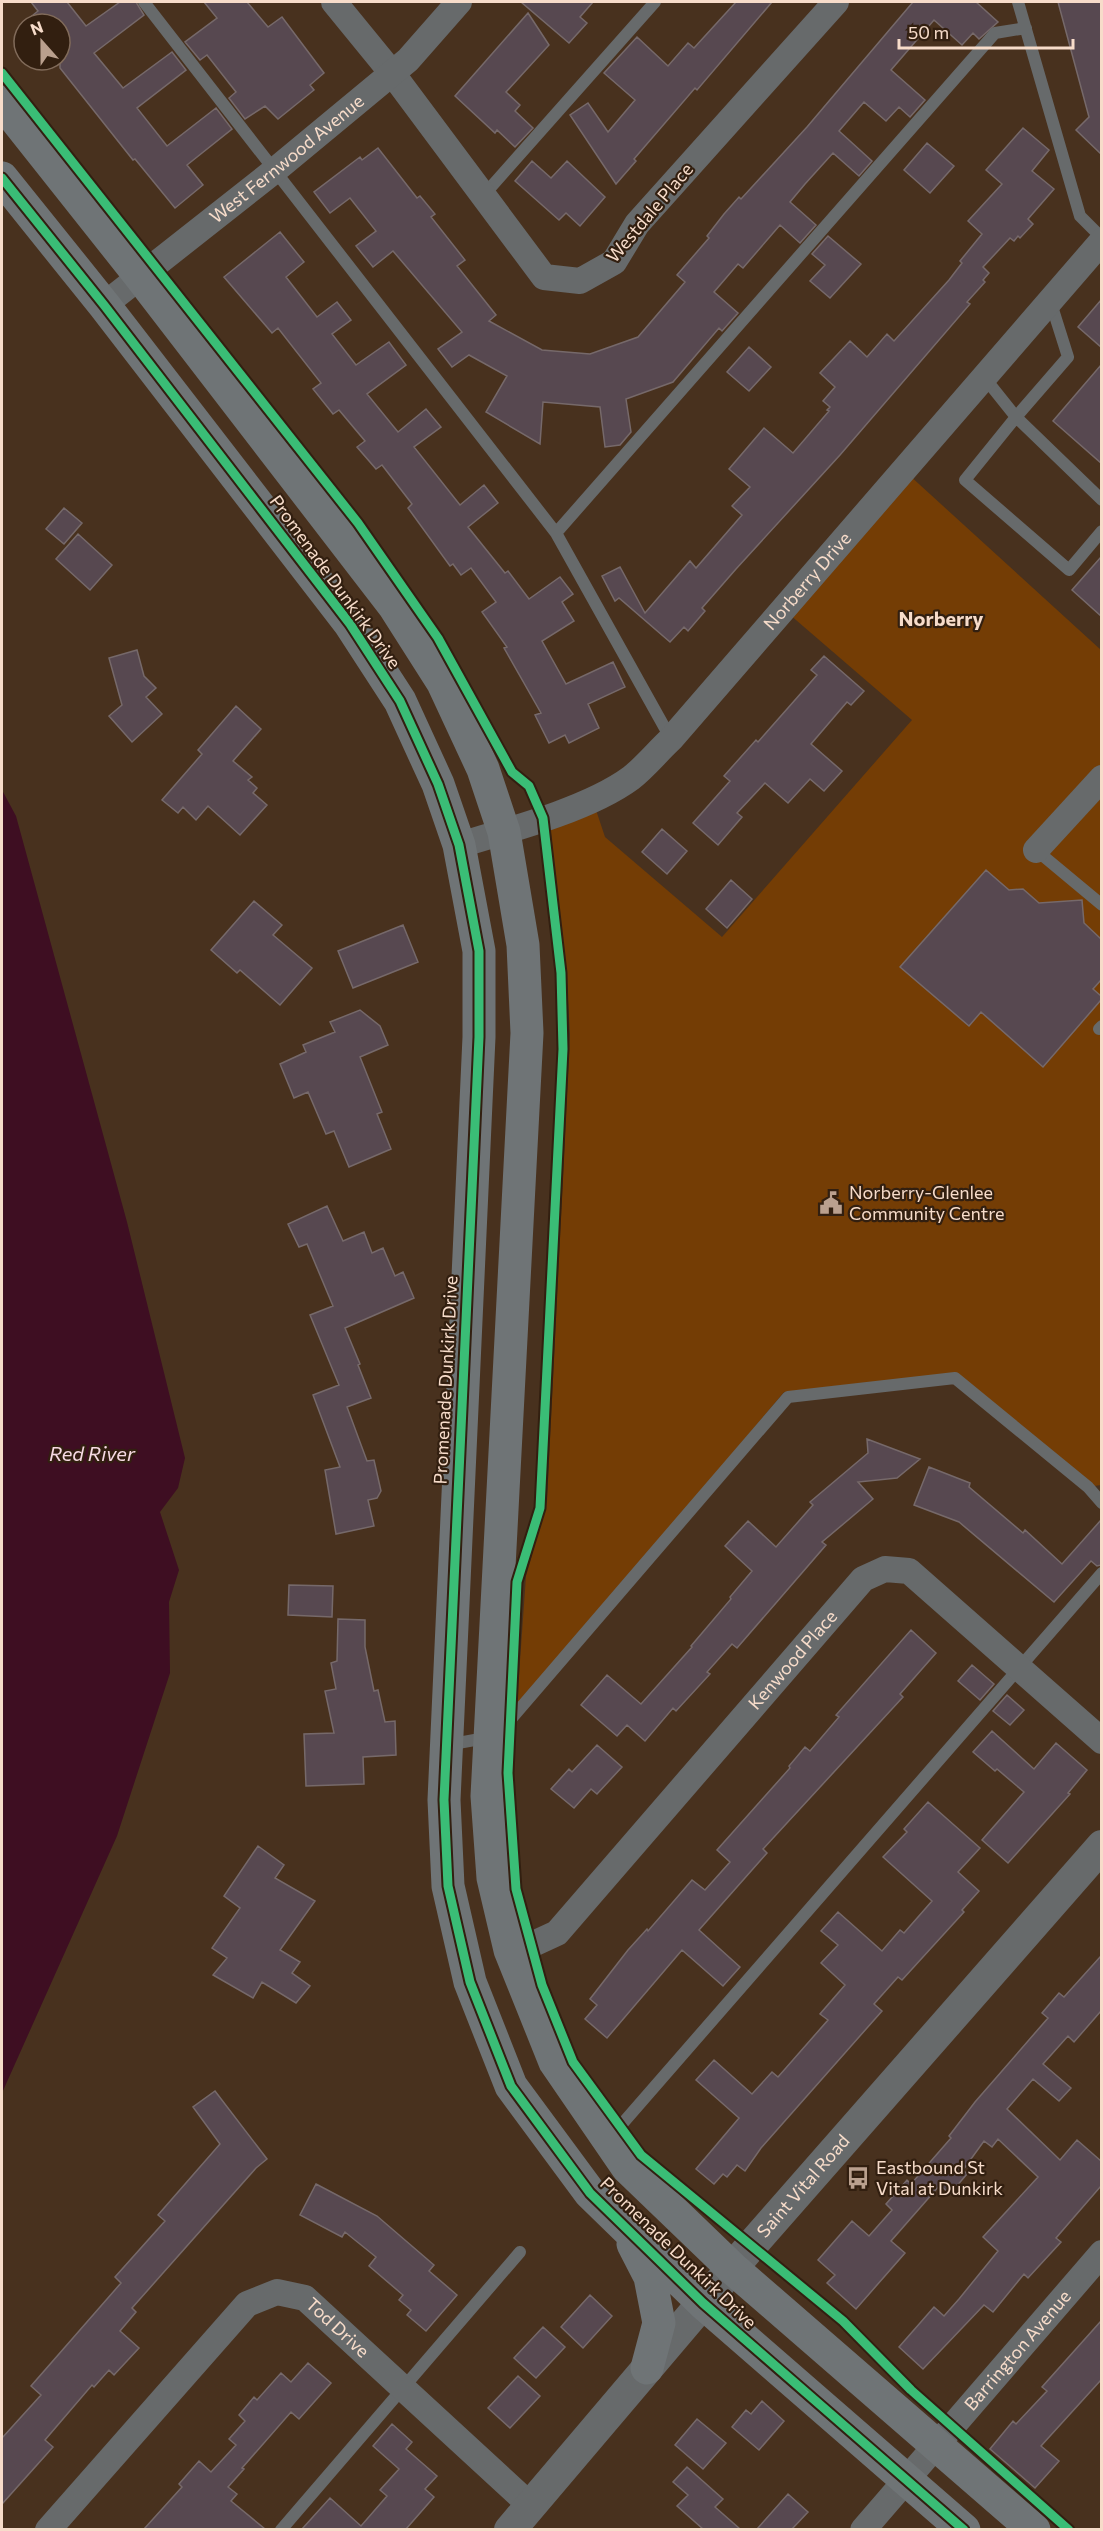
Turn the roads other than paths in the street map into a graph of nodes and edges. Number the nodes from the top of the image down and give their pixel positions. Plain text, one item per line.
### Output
1 (144, 2) edge
2 (334, 2) edge
3 (459, 2) edge
4 (655, 2) edge
5 (836, 2) edge
6 (1018, 2) edge
7 (1026, 28) junction
8 (392, 73) junction
9 (2, 102) edge
10 (274, 171) junction
11 (2, 178) edge
12 (483, 196) junction
13 (1101, 240) edge
14 (140, 276) junction
15 (1050, 300) junction
16 (104, 305) junction
17 (984, 377) junction
18 (1016, 417) junction
19 (1101, 500) edge
20 (1101, 531) edge
21 (556, 533) junction
22 (671, 739) junction
23 (1101, 778) edge
24 (504, 832) junction
25 (459, 845) junction
26 (1036, 850) joint
27 (1101, 904) edge
28 (1101, 1486) edge
29 (1088, 1487) junction
30 (1101, 1503) edge
31 (1101, 1573) edge
32 (1020, 1667) junction
33 (491, 1737) junction
34 (1101, 1741) edge
35 (446, 1745) junction
36 (1101, 1846) edge
37 (510, 1950) junction
38 (608, 2140) junction
39 (624, 2226) junction
40 (520, 2252) dead end
41 (1101, 2253) edge
42 (732, 2268) junction
43 (703, 2303) junction
44 (647, 2368) junction
45 (403, 2388) junction
46 (937, 2444) junction
47 (906, 2480) junction
48 (531, 2505) junction
49 (48, 2529) edge
50 (281, 2529) edge
51 (510, 2529) edge
52 (863, 2529) edge
53 (964, 2529) edge
54 (1034, 2529) edge

1 - 10 lane
2 - 8 street, Westdale Place
3 - 8 street, West Fernwood Avenue
4 - 12 lane
5 - 12 street, Westdale Place
6 - 7 lane
7 - 13 lane
7 - 21 lane
8 - 10 street, West Fernwood Avenue
8 - 12 street, Westdale Place
9 - 14 main road, Promenade Dunkirk Drive
10 - 14 street, West Fernwood Avenue
10 - 21 lane
11 - 16 main road, Promenade Dunkirk Drive
13 - 15 street, Norberry Drive
14 - 16 street, West Fernwood Avenue
14 - 24 main road, Promenade Dunkirk Drive
15 - 17 street, Norberry Drive
15 - 18 lane
16 - 25 main road, Promenade Dunkirk Drive
17 - 18 lane
17 - 22 street, Norberry Drive
18 - 19 lane
18 - 20 lane
21 - 22 lane
22 - 24 street, Norberry Drive
23 - 26 street
24 - 25 street, Norberry Drive
24 - 33 main road, Promenade Dunkirk Drive
25 - 35 main road, Promenade Dunkirk Drive
26 - 27 lane
28 - 29 lane
29 - 30 lane
29 - 33 lane
31 - 32 lane
32 - 34 street, Kenwood Place
32 - 37 street, Kenwood Place
32 - 38 lane
33 - 35 lane
33 - 37 main road, Promenade Dunkirk Drive
35 - 39 main road, Promenade Dunkirk Drive
36 - 42 street, Saint Vital Road
37 - 38 main road, Promenade Dunkirk Drive
38 - 42 main road, Promenade Dunkirk Drive
39 - 43 main road, Promenade Dunkirk Drive
39 - 44 main road
40 - 45 lane
41 - 46 street, Barrington Avenue
42 - 43 street, Saint Vital Road
42 - 46 main road, Promenade Dunkirk Drive
43 - 44 street, Saint Vital Road
43 - 47 main road, Promenade Dunkirk Drive
44 - 48 street, Saint Vital Road
45 - 48 street, Tod Drive
45 - 49 street, Tod Drive
45 - 50 lane
46 - 47 street, Barrington Avenue
46 - 54 main road, Promenade Dunkirk Drive
47 - 52 street, Barrington Avenue
47 - 53 main road, Promenade Dunkirk Drive
48 - 51 street, Saint Vital Road

